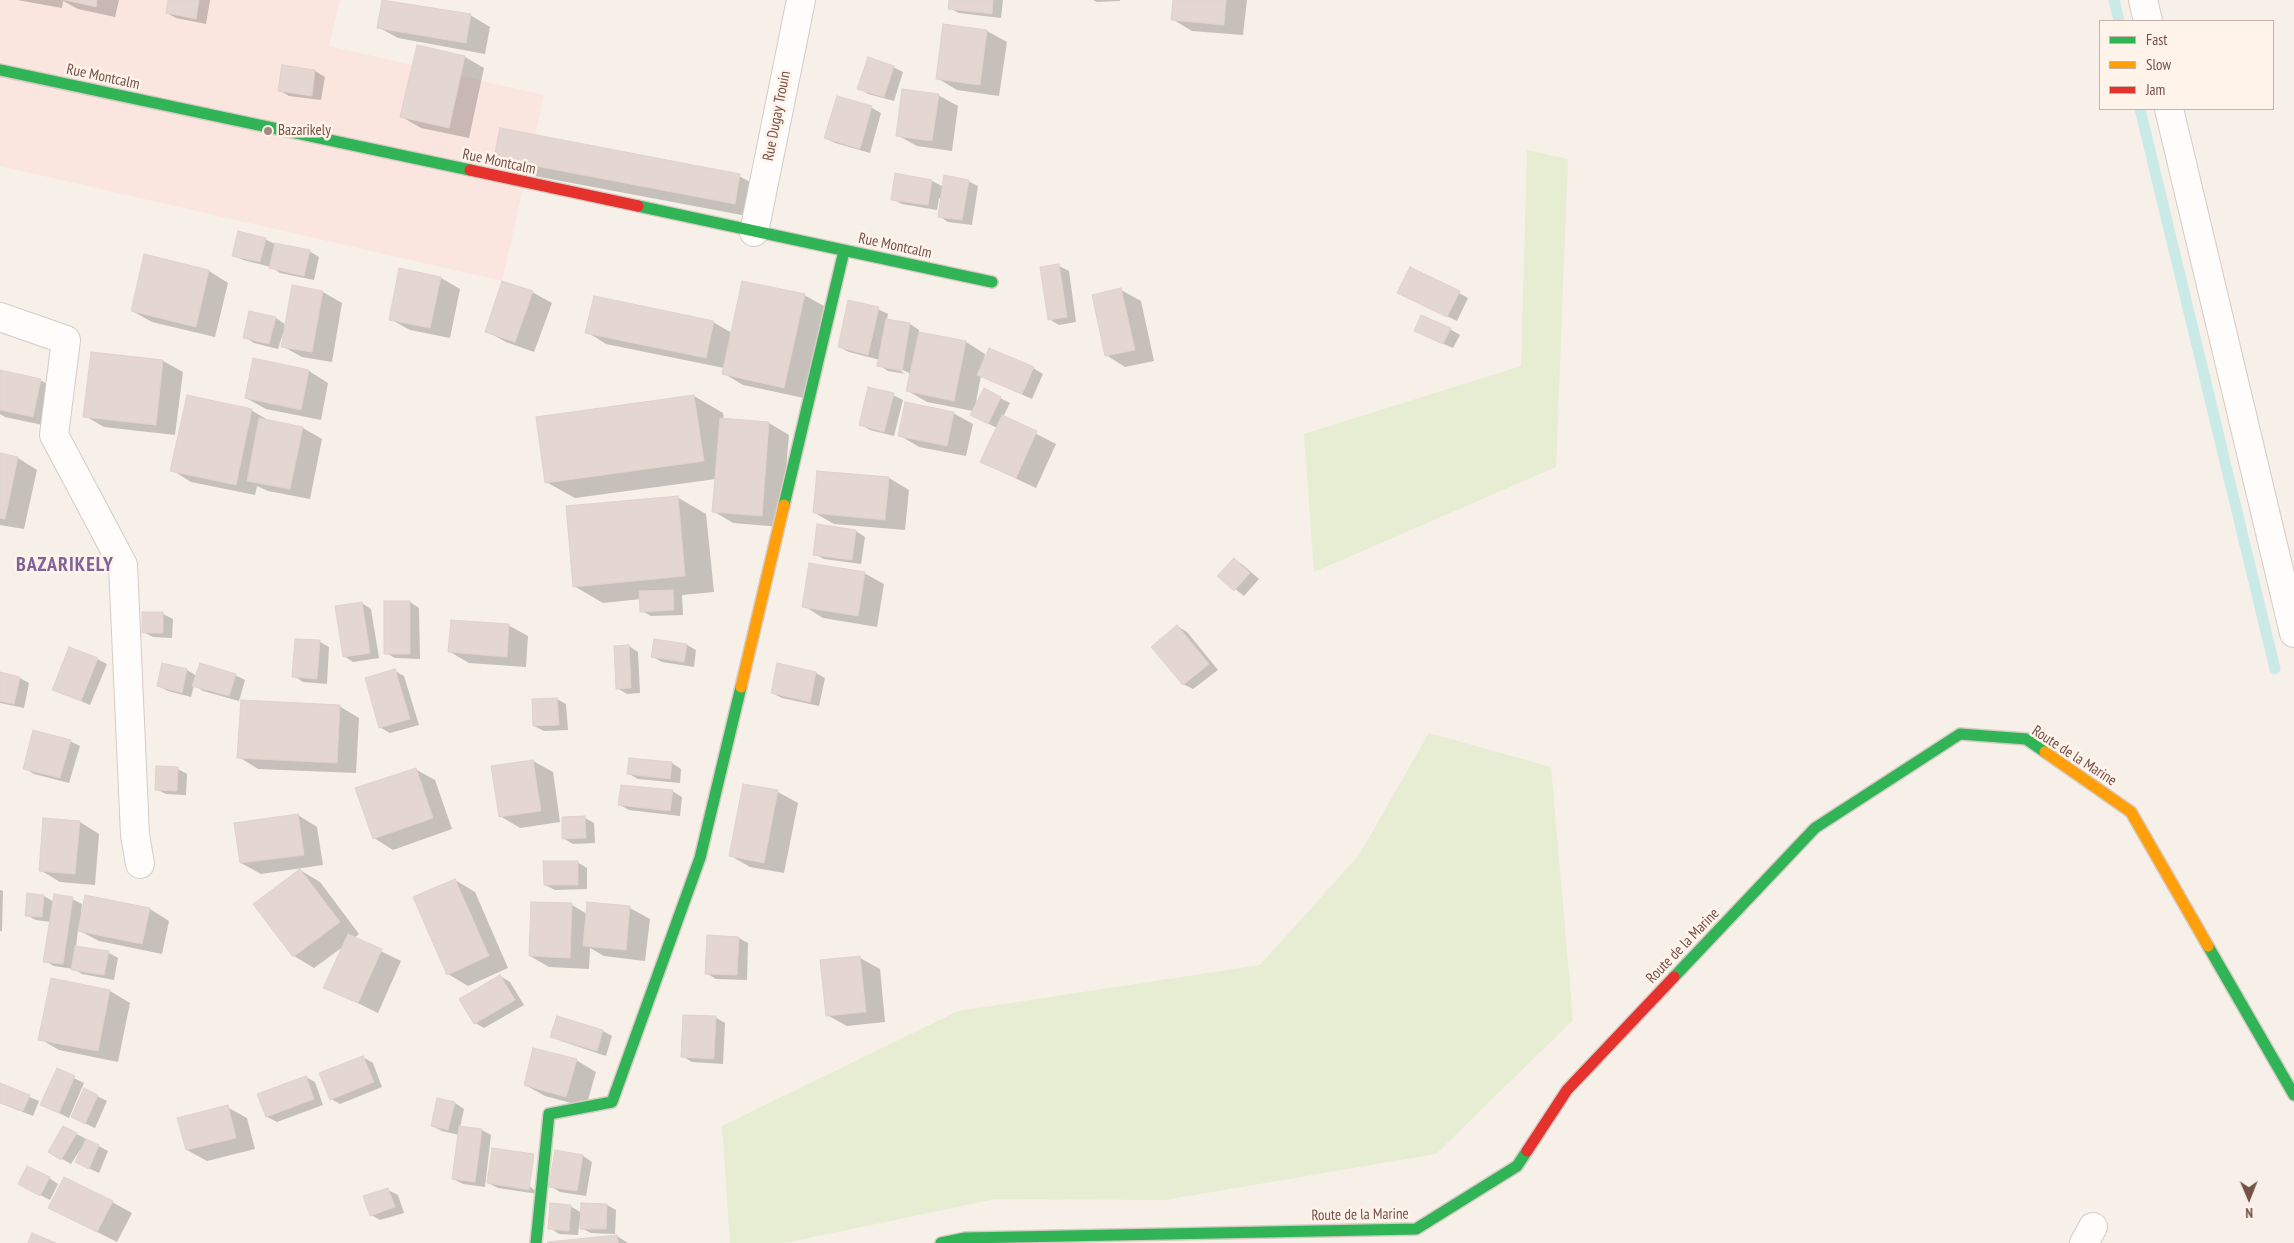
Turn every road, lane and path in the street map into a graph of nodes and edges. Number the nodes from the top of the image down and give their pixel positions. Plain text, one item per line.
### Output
1 (801, 0) edge
2 (2143, 0) edge
3 (2148, 20) edge
4 (0, 70) edge
5 (2169, 110) edge
6 (754, 232) junction
7 (844, 251) junction
8 (992, 282) dead end
9 (0, 317) edge
10 (2294, 633) edge
11 (140, 864) dead end
12 (2294, 1095) edge
13 (536, 1243) edge
14 (940, 1243) edge

1 - 6 street, Rue Dugay Trouin
2 - 3 street
4 - 6 street, Rue Montcalm
5 - 10 street
6 - 7 street, Rue Montcalm
7 - 8 street, Rue Montcalm
7 - 13 street
9 - 11 street
12 - 14 street, Route de la Marine

